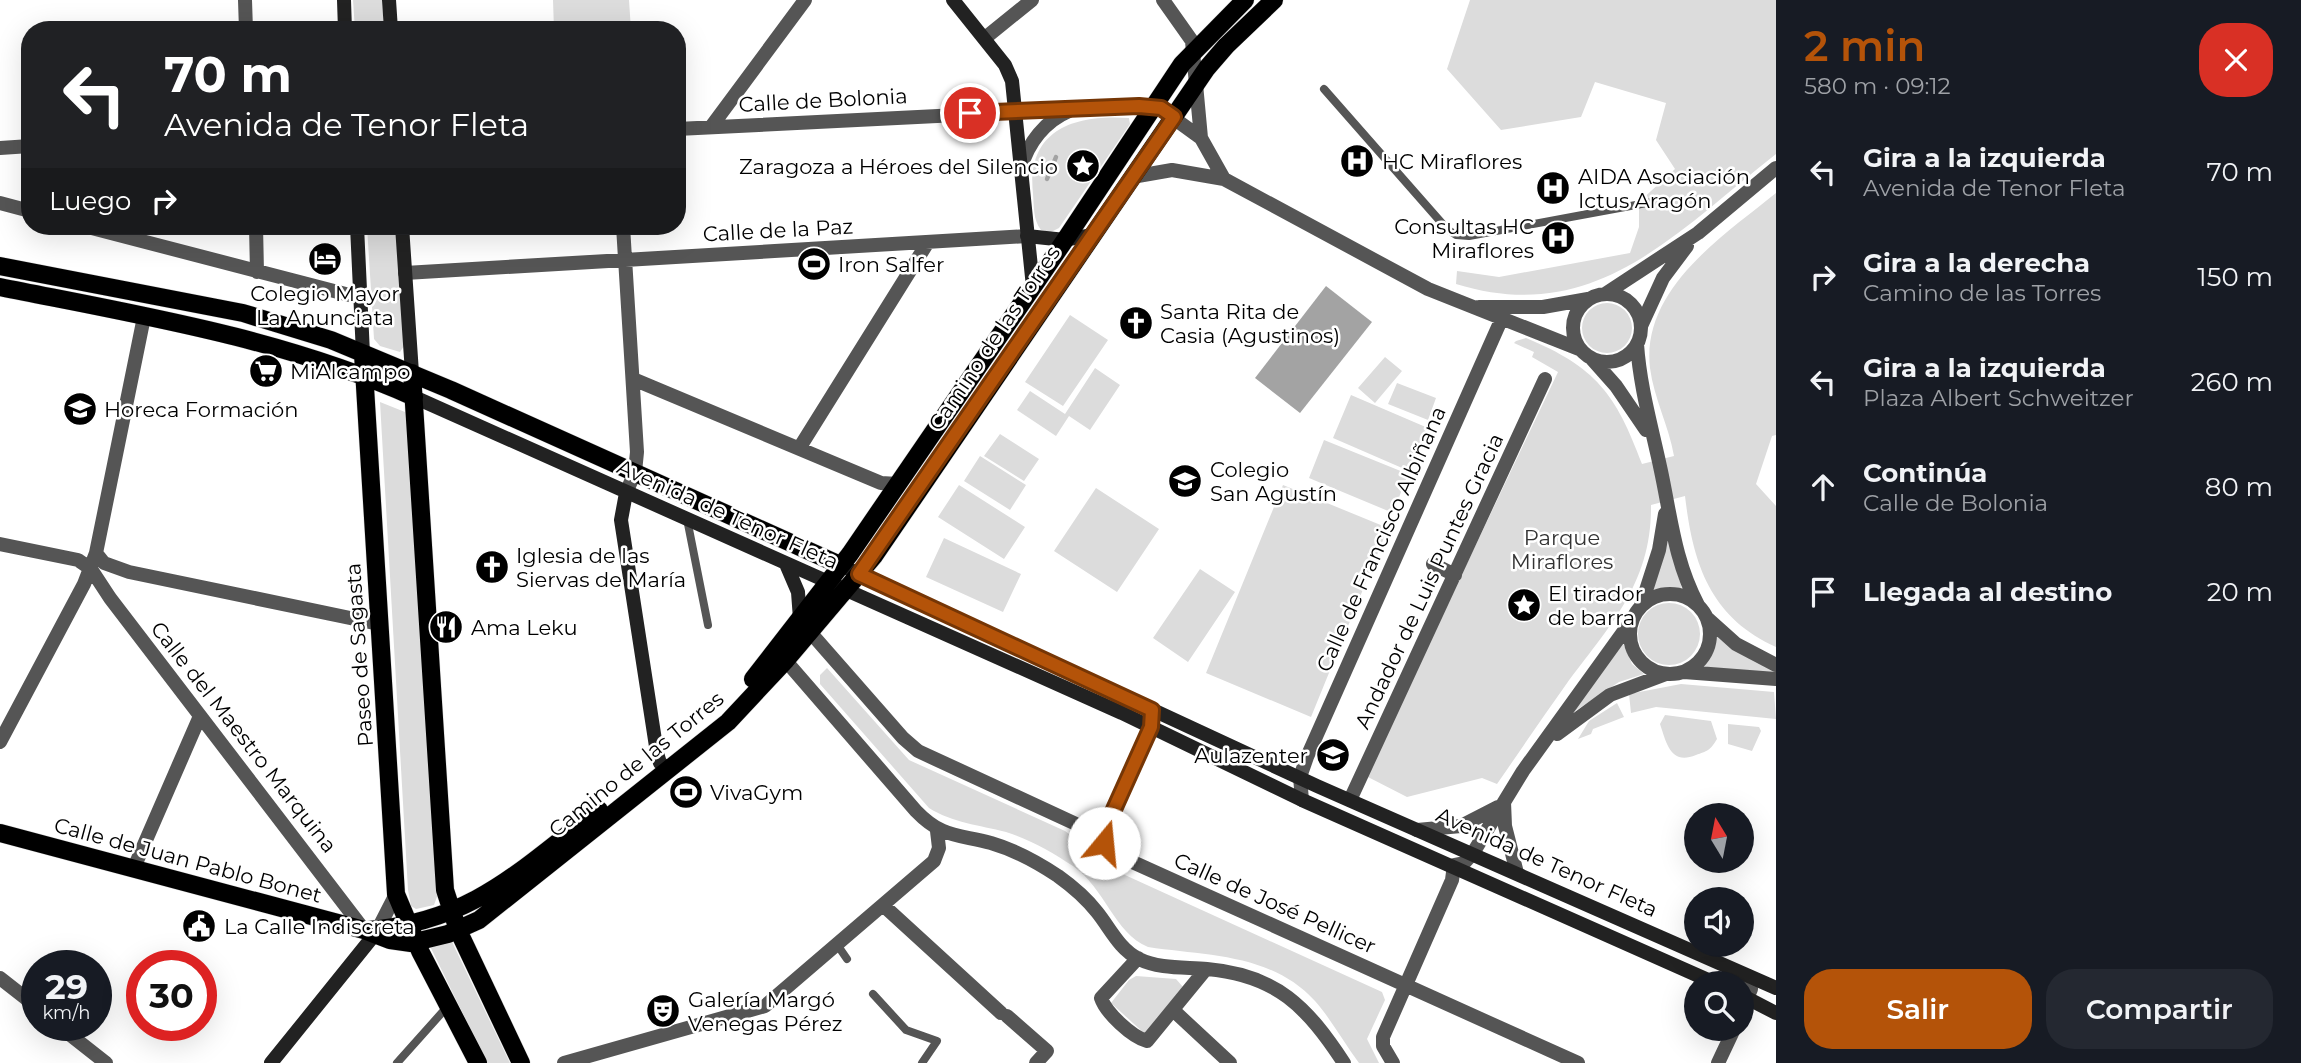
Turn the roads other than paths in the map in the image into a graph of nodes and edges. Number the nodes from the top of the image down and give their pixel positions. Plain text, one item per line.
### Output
1 (245, 0) edge
2 (344, 0) edge
3 (389, 0) edge
4 (804, 0) edge
5 (953, 0) edge
6 (1032, 0) edge
7 (1163, 0) edge
8 (1245, 0) edge
9 (1274, 0) edge
10 (246, 21) edge
11 (345, 21) edge
12 (390, 21) edge
13 (985, 38) junction
14 (1194, 49) junction
15 (1198, 83) junction
16 (1324, 89) dead end
17 (1156, 107) junction
18 (1074, 109) junction
19 (1013, 111) junction
20 (1174, 117) junction
21 (711, 127) junction
22 (686, 128) edge
23 (1201, 138) junction
24 (21, 147) edge
25 (0, 148) edge
26 (1776, 168) edge
27 (1020, 172) junction
28 (1132, 177) junction
29 (1224, 179) junction
30 (1651, 202) dead end
31 (0, 204) edge
32 (21, 209) edge
33 (1698, 233) junction
34 (118, 235) edge
35 (256, 235) edge
36 (357, 235) edge
37 (403, 235) edge
38 (624, 235) edge
39 (1091, 235) junction
40 (1027, 236) junction
41 (1065, 240) junction
42 (928, 242) junction
43 (625, 260) junction
44 (0, 266) edge
45 (257, 272) junction
46 (405, 273) junction
47 (0, 287) edge
48 (1033, 287) junction
49 (1605, 294) junction
50 (1589, 298) junction
51 (361, 299) junction
52 (1476, 307) junction
53 (145, 317) junction
54 (1502, 318) junction
55 (1641, 326) junction
56 (1637, 344) junction
57 (1579, 349) junction
58 (363, 354) junction
59 (1592, 359) junction
60 (412, 373) junction
61 (364, 374) junction
62 (633, 379) junction
63 (1545, 379) dead end
64 (414, 397) junction
65 (1654, 442) junction
66 (800, 447) junction
67 (635, 472) junction
68 (898, 484) junction
69 (626, 493) junction
70 (1667, 506) junction
71 (687, 520) junction
72 (0, 544) edge
73 (96, 553) junction
74 (785, 563) junction
75 (1433, 564) dead end
76 (841, 565) junction
77 (91, 569) junction
78 (129, 572) junction
79 (859, 574) junction
80 (1455, 575) junction
81 (826, 583) junction
82 (104, 591) junction
83 (845, 591) junction
84 (1698, 606) junction
85 (1637, 612) junction
86 (1707, 618) junction
87 (379, 624) junction
88 (708, 625) dead end
89 (805, 625) junction
90 (782, 655) junction
91 (1776, 665) edge
92 (1675, 673) junction
93 (1776, 679) edge
94 (1152, 710) junction
95 (200, 716) junction
96 (1151, 727) junction
97 (0, 742) edge
98 (1537, 751) junction
99 (665, 766) junction
100 (1300, 777) junction
101 (1302, 800) junction
102 (1350, 800) junction
103 (1504, 802) junction
104 (1416, 830) junction
105 (937, 831) junction
106 (0, 833) edge
107 (1102, 836) junction
108 (1473, 853) junction
109 (1454, 865) junction
110 (132, 870) junction
111 (1517, 873) junction
112 (396, 894) junction
113 (884, 906) junction
114 (451, 912) junction
115 (408, 924) junction
116 (458, 930) junction
117 (373, 931) junction
118 (416, 943) junction
119 (836, 943) junction
120 (1138, 958) junction
121 (847, 959) dead end
122 (1206, 969) junction
123 (1688, 971) edge
124 (1738, 971) edge
125 (0, 978) edge
126 (1754, 978) edge
127 (1405, 984) junction
128 (1776, 988) edge
129 (21, 994) edge
130 (873, 994) dead end
131 (1754, 1001) edge
132 (449, 1005) junction
133 (1173, 1010) junction
134 (1776, 1013) edge
135 (78, 1041) edge
136 (1728, 1041) edge
137 (106, 1063) edge
138 (271, 1063) edge
139 (397, 1063) edge
140 (478, 1063) edge
141 (521, 1063) edge
142 (564, 1063) edge
143 (922, 1063) edge
144 (1036, 1063) edge
145 (1230, 1063) edge
146 (1344, 1063) edge
147 (1393, 1063) edge
148 (1578, 1063) edge
149 (1718, 1063) edge

1 - 10 street
2 - 11 main road
3 - 12 main road
4 - 21 street
5 - 13 main road
6 - 13 street
7 - 14 street
8 - 14 main road, Camino de las Torres
9 - 15 main road, Camino de las Torres
13 - 19 main road
14 - 15 street
14 - 17 main road, Camino de las Torres
15 - 20 main road, Camino de las Torres
15 - 23 street
16 - 30 lane
17 - 18 street, Calle de Bolonia
17 - 20 street
17 - 41 main road, Camino de las Torres
18 - 19 street, Calle de Bolonia
18 - 27 street
19 - 21 street, Calle de Bolonia
19 - 27 main road
20 - 23 street
20 - 28 main road, Camino de las Torres
21 - 22 street, Calle de Bolonia
23 - 29 street
24 - 25 street
26 - 33 street
27 - 40 main road
28 - 29 street
28 - 39 main road, Camino de las Torres
29 - 52 street
31 - 32 street
33 - 49 street
33 - 55 street
34 - 45 street
35 - 45 street
36 - 51 main road, Paseo de Sagasta
37 - 46 main road
38 - 43 street
39 - 41 main road, Camino de las Torres
39 - 79 main road, Camino de las Torres
40 - 41 main road, Camino de las Torres
40 - 42 street, Calle de la Paz
40 - 48 main road
41 - 48 main road, Camino de las Torres
42 - 43 street, Calle de la Paz
42 - 66 street
43 - 46 street, Calle de la Paz
43 - 62 street
44 - 58 main road, Avenida de Tenor Fleta
45 - 51 street
46 - 60 main road
47 - 53 main road, Avenida de Tenor Fleta
48 - 68 main road, Camino de las Torres
49 - 50 street
49 - 55 street
50 - 52 street
50 - 57 street
51 - 58 main road, Paseo de Sagasta
52 - 54 street
53 - 61 main road, Avenida de Tenor Fleta
53 - 73 street
54 - 57 street
54 - 100 street, Calle de Francisco Albiñana
55 - 56 street
56 - 59 street
56 - 65 street
57 - 59 street
58 - 60 main road, Avenida de Tenor Fleta
58 - 61 main road, Paseo de Sagasta
59 - 65 street
60 - 64 main road
60 - 67 main road, Avenida de Tenor Fleta
61 - 64 main road, Avenida de Tenor Fleta
61 - 87 main road, Paseo de Sagasta
62 - 66 street
62 - 67 street
63 - 80 street, Andador de Luis Puntes Gracia
64 - 69 main road, Avenida de Tenor Fleta
64 - 114 main road
65 - 70 street
66 - 68 street
67 - 69 street
67 - 76 main road, Avenida de Tenor Fleta
68 - 76 main road, Camino de las Torres
69 - 71 main road, Avenida de Tenor Fleta
69 - 99 main road
70 - 84 street
70 - 85 street
71 - 74 main road, Avenida de Tenor Fleta
71 - 88 lane
72 - 77 street
73 - 77 street
73 - 78 street
74 - 81 main road, Avenida de Tenor Fleta
74 - 89 main road
75 - 80 street
76 - 79 main road, Avenida de Tenor Fleta
76 - 81 main road, Camino de las Torres
77 - 82 street, Calle del Maestro Marquina
77 - 97 street
78 - 82 street
78 - 87 street
79 - 83 main road, Camino de las Torres
79 - 94 main road, Avenida de Tenor Fleta
80 - 102 street, Andador de Luis Puntes Gracia
81 - 83 main road, Avenida de Tenor Fleta
81 - 89 main road, Camino de las Torres
82 - 95 street, Calle del Maestro Marquina
83 - 89 main road, Camino de las Torres
83 - 96 main road, Avenida de Tenor Fleta
84 - 85 street
84 - 86 street
85 - 92 street
85 - 98 street
86 - 91 street
86 - 92 street
87 - 112 main road, Paseo de Sagasta
89 - 90 main road, Camino de las Torres
89 - 107 street, Calle de José Pellicer
90 - 99 main road, Camino de las Torres
90 - 105 street
92 - 93 street
92 - 98 street
94 - 96 street
94 - 100 main road, Avenida de Tenor Fleta
95 - 110 street
95 - 117 street, Calle del Maestro Marquina
96 - 101 main road, Avenida de Tenor Fleta
96 - 107 street
98 - 103 street
99 - 114 main road, Camino de las Torres
99 - 116 main road, Camino de las Torres
100 - 101 street
100 - 102 main road, Avenida de Tenor Fleta
101 - 109 main road, Avenida de Tenor Fleta
102 - 104 main road, Avenida de Tenor Fleta
103 - 104 street
103 - 108 street
103 - 111 street
104 - 108 main road, Avenida de Tenor Fleta
105 - 113 street
105 - 120 street
106 - 110 main road, Calle de Juan Pablo Bonet
107 - 127 street, Calle de José Pellicer
108 - 109 street
108 - 111 main road, Avenida de Tenor Fleta
109 - 123 main road, Avenida de Tenor Fleta
109 - 127 street
110 - 117 main road, Calle de Juan Pablo Bonet
111 - 124 main road, Avenida de Tenor Fleta
112 - 115 main road, Paseo de Sagasta
112 - 117 street
113 - 119 street
113 - 144 street
114 - 115 main road, Camino de las Torres
114 - 116 main road
115 - 117 main road, Calle de Juan Pablo Bonet
115 - 118 main road, Paseo de Sagasta
116 - 118 main road, Camino de las Torres
116 - 141 main road
117 - 118 main road, Calle de Juan Pablo Bonet
117 - 138 main road
118 - 132 main road, Paseo de Sagasta
119 - 121 lane
119 - 142 street
120 - 122 street
120 - 133 street
122 - 133 street
122 - 146 street
125 - 129 street
126 - 128 main road, Avenida de Tenor Fleta
127 - 147 street
127 - 148 street, Calle de José Pellicer
130 - 143 lane
131 - 134 main road
132 - 139 lane
132 - 140 main road, Paseo de Sagasta
133 - 145 street
135 - 137 street
136 - 149 street

